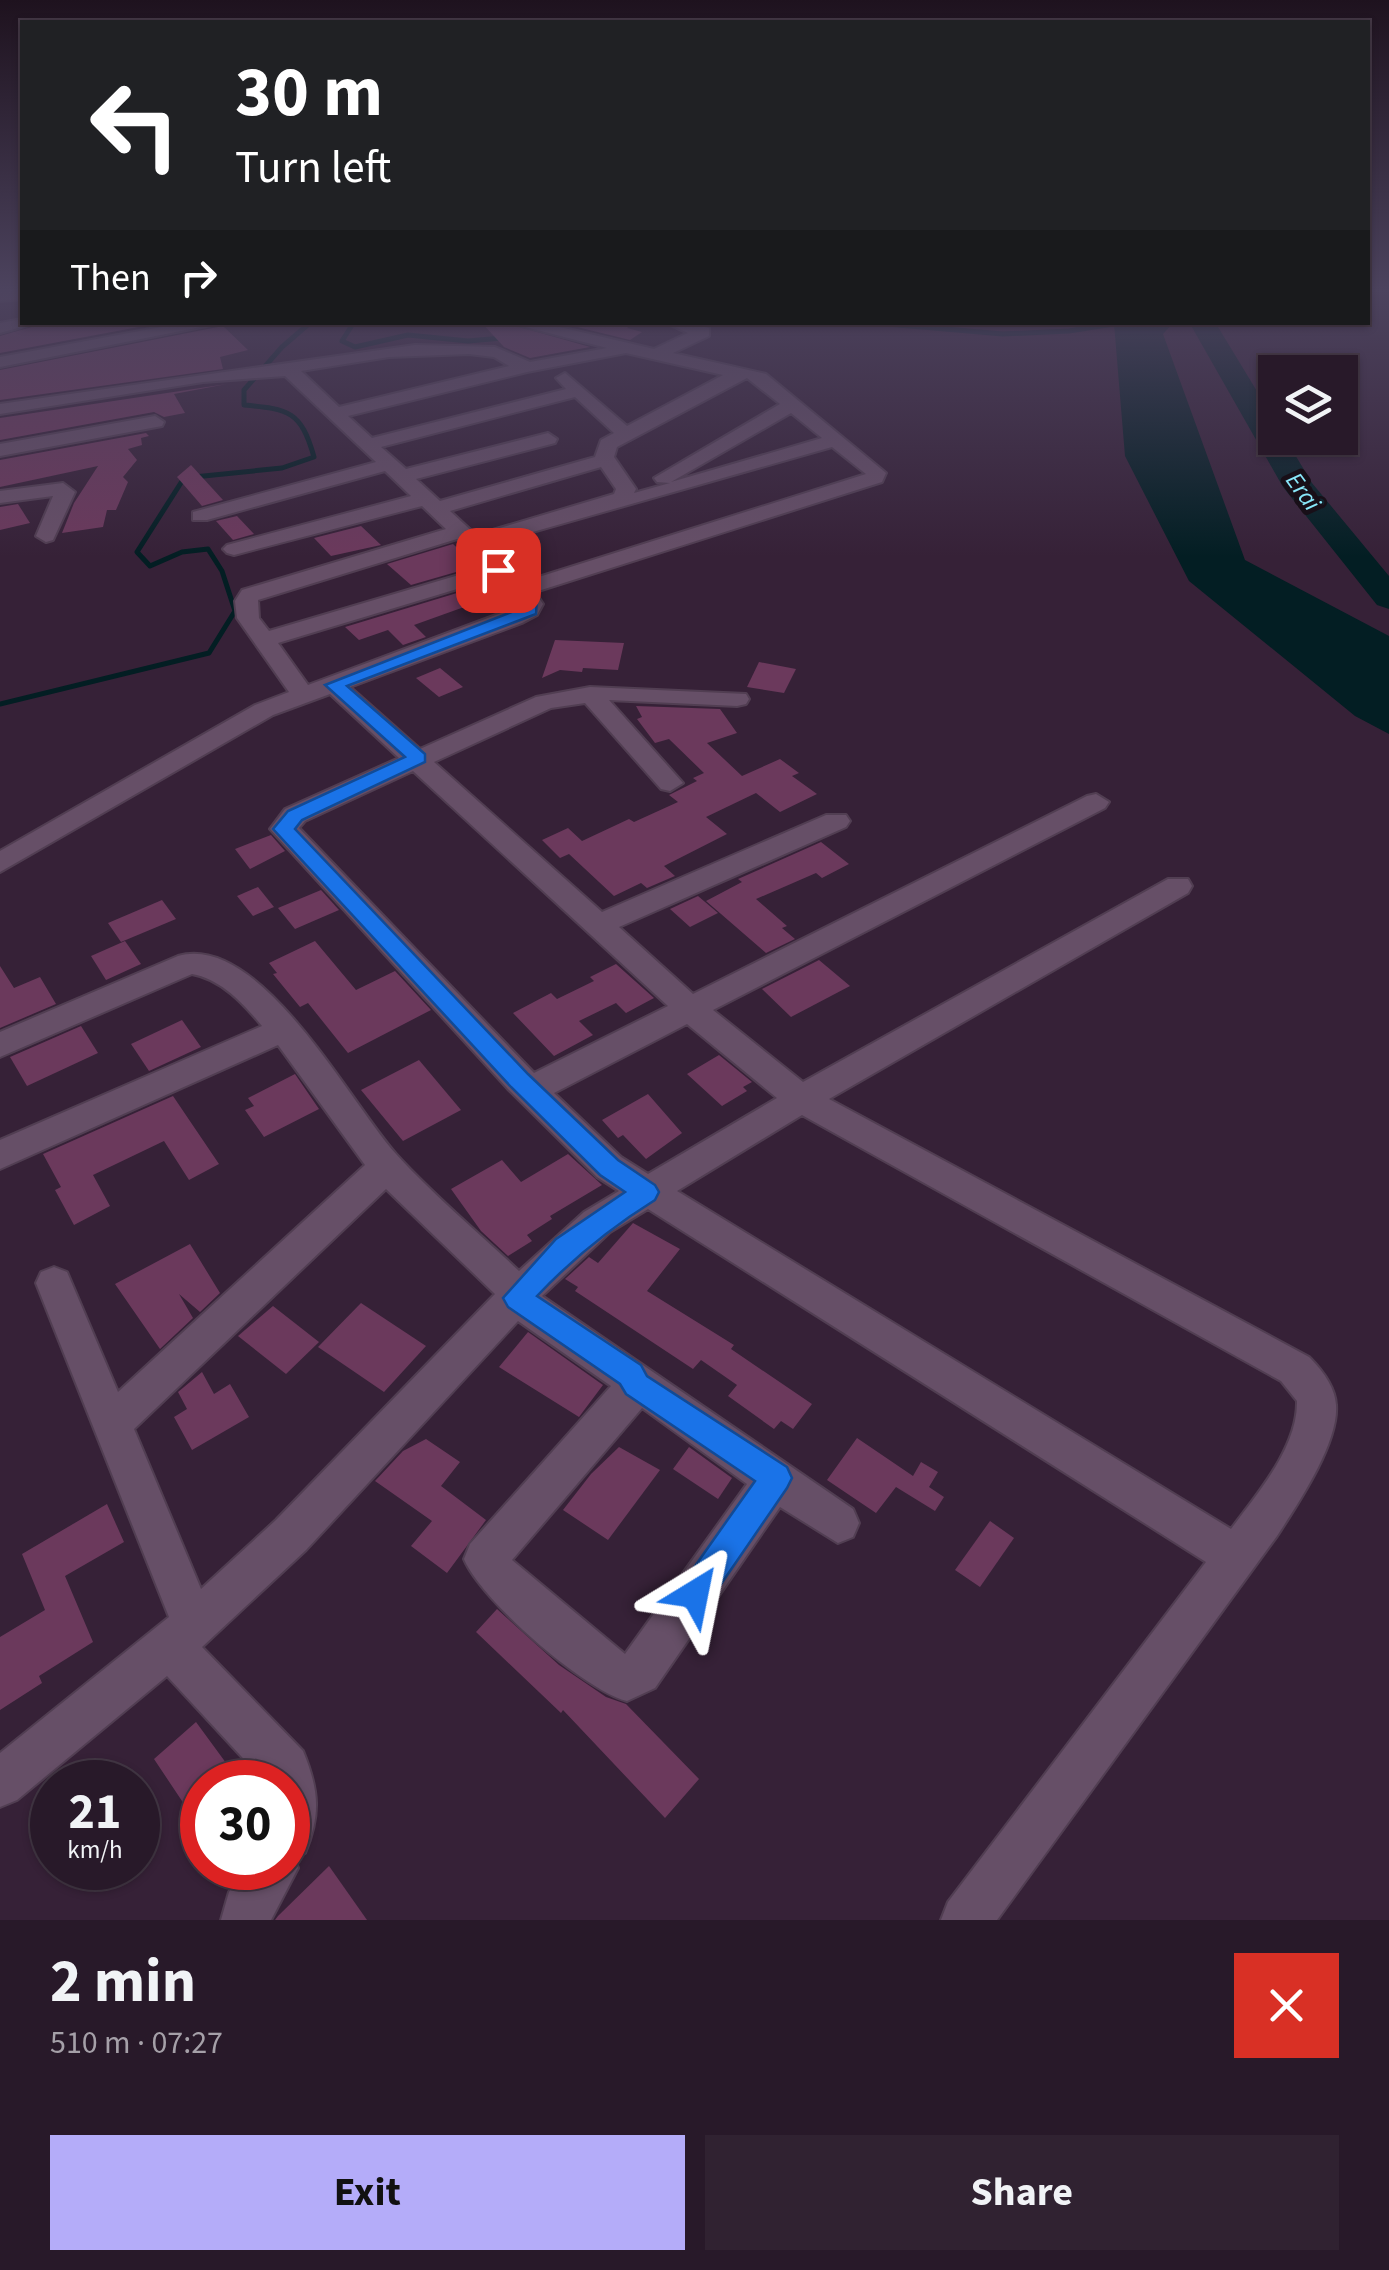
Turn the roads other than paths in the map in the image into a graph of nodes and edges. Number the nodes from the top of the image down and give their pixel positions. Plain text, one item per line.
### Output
1 (181, 378) edge
2 (201, 378) edge
3 (298, 378) edge
4 (481, 378) edge
5 (564, 378) edge
6 (732, 378) edge
7 (758, 378) edge
8 (184, 380) junction
9 (578, 391) junction
10 (791, 405) junction
11 (0, 408) edge
12 (332, 414) junction
13 (155, 422) dead end
14 (624, 434) junction
15 (548, 438) dead end
16 (835, 440) junction
17 (365, 444) junction
18 (0, 450) edge
19 (606, 460) junction
20 (392, 471) junction
21 (637, 496) junction
22 (0, 498) edge
23 (428, 504) junction
24 (200, 516) dead end
25 (684, 534) junction
26 (46, 536) dead end
27 (464, 537) junction
28 (234, 549) dead end
29 (498, 570) junction
30 (522, 589) junction
31 (263, 640) junction
32 (319, 690) junction
33 (590, 694) junction
34 (737, 699) dead end
35 (418, 758) junction
36 (670, 783) dead end
37 (1096, 802) dead end
38 (836, 821) dead end
39 (0, 862) edge
40 (1178, 886) dead end
41 (598, 925) junction
42 (689, 1008) junction
43 (285, 1029) junction
44 (0, 1045) edge
45 (530, 1090) junction
46 (801, 1099) junction
47 (0, 1155) edge
48 (387, 1166) junction
49 (646, 1192) junction
50 (54, 1282) dead end
51 (518, 1296) junction
52 (637, 1385) junction
53 (112, 1424) junction
54 (776, 1478) junction
55 (838, 1523) dead end
56 (1235, 1556) junction
57 (182, 1635) junction
58 (280, 1760) edge
59 (0, 1783) edge
60 (259, 1890) edge
61 (246, 1920) edge
62 (966, 1920) edge

1 - 8 street
2 - 8 street
3 - 12 street
4 - 12 street
5 - 9 street
6 - 14 street
7 - 10 street
8 - 11 street
9 - 14 street
9 - 17 street
10 - 16 street
10 - 21 street
12 - 17 street
13 - 18 street
14 - 19 street
15 - 20 street
16 - 21 street
16 - 25 street
17 - 20 street
19 - 21 street
19 - 23 street
20 - 23 street
20 - 24 street
21 - 25 street
21 - 27 street
22 - 26 street
23 - 27 street
23 - 28 street
25 - 30 street
27 - 29 street
27 - 31 street
29 - 30 street
29 - 31 street
30 - 32 street
31 - 32 street
32 - 35 street
32 - 39 street
33 - 34 street
33 - 35 street
33 - 36 street
35 - 41 street
35 - 45 street
37 - 42 street
38 - 41 street
40 - 46 street
41 - 42 street
42 - 45 street
42 - 46 street
43 - 44 street
43 - 47 street
43 - 48 street
45 - 49 street
46 - 49 street
46 - 56 street
48 - 51 street
48 - 53 street
49 - 51 street
49 - 56 street
50 - 53 street
51 - 52 street
51 - 57 street
52 - 54 street
52 - 54 street
53 - 57 street
54 - 55 street
56 - 62 street
57 - 58 street
57 - 59 street
60 - 61 street

